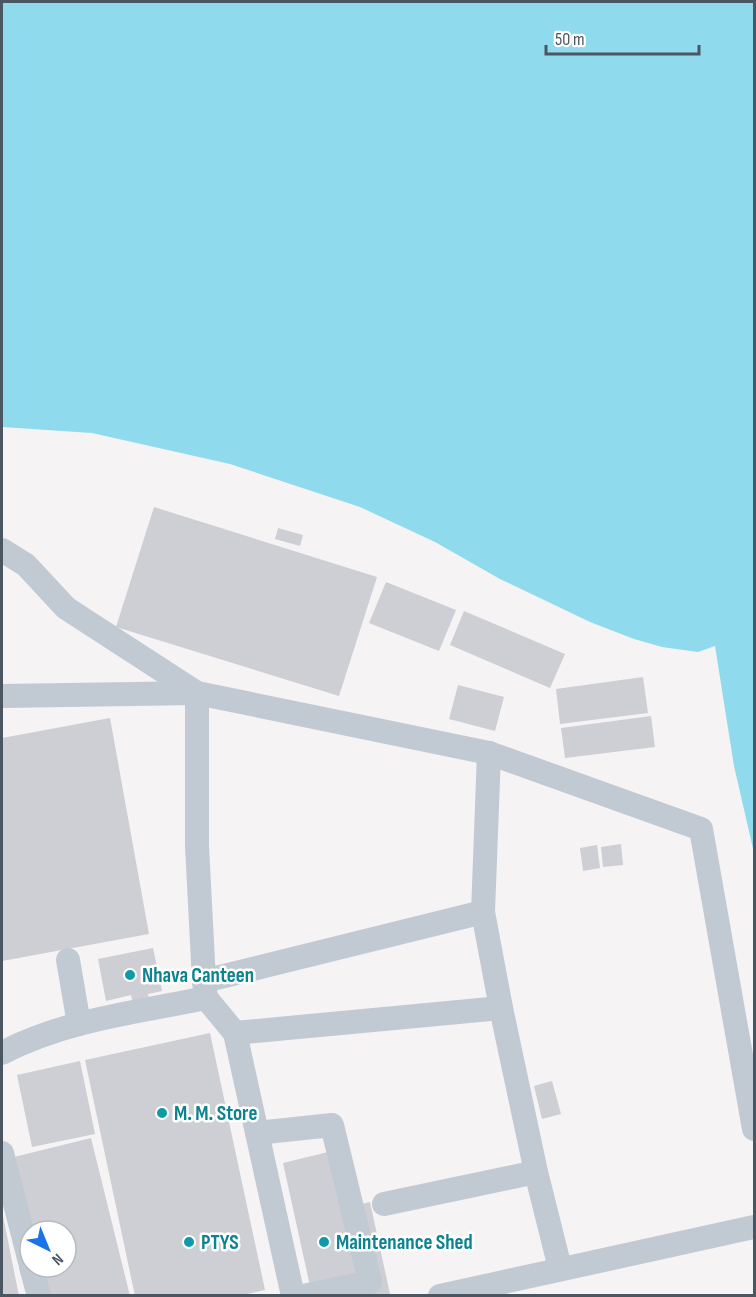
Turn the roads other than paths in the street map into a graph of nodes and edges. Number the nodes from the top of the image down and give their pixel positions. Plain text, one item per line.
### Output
1 (2, 550) edge
2 (197, 693) junction
3 (2, 696) edge
4 (489, 753) junction
5 (483, 912) junction
6 (68, 960) dead end
7 (205, 989) junction
8 (501, 1008) junction
9 (79, 1024) junction
10 (236, 1033) junction
11 (2, 1053) edge
12 (754, 1129) edge
13 (257, 1133) junction
14 (2, 1153) edge
15 (536, 1172) junction
16 (384, 1204) dead end
17 (19, 1219) edge
18 (754, 1227) edge
19 (560, 1268) junction
20 (34, 1279) edge
21 (39, 1296) edge
22 (293, 1296) edge
23 (303, 1296) edge
24 (440, 1296) edge

1 - 2 street
2 - 3 street
2 - 4 street
2 - 7 street
4 - 5 street
4 - 12 street
5 - 7 street
5 - 8 street
6 - 9 street
7 - 9 street
7 - 10 street
8 - 10 street
8 - 15 street
9 - 11 street
10 - 13 street
13 - 22 street
13 - 23 street
14 - 17 street
15 - 16 street
15 - 19 street
18 - 19 street
19 - 24 street
20 - 21 street

